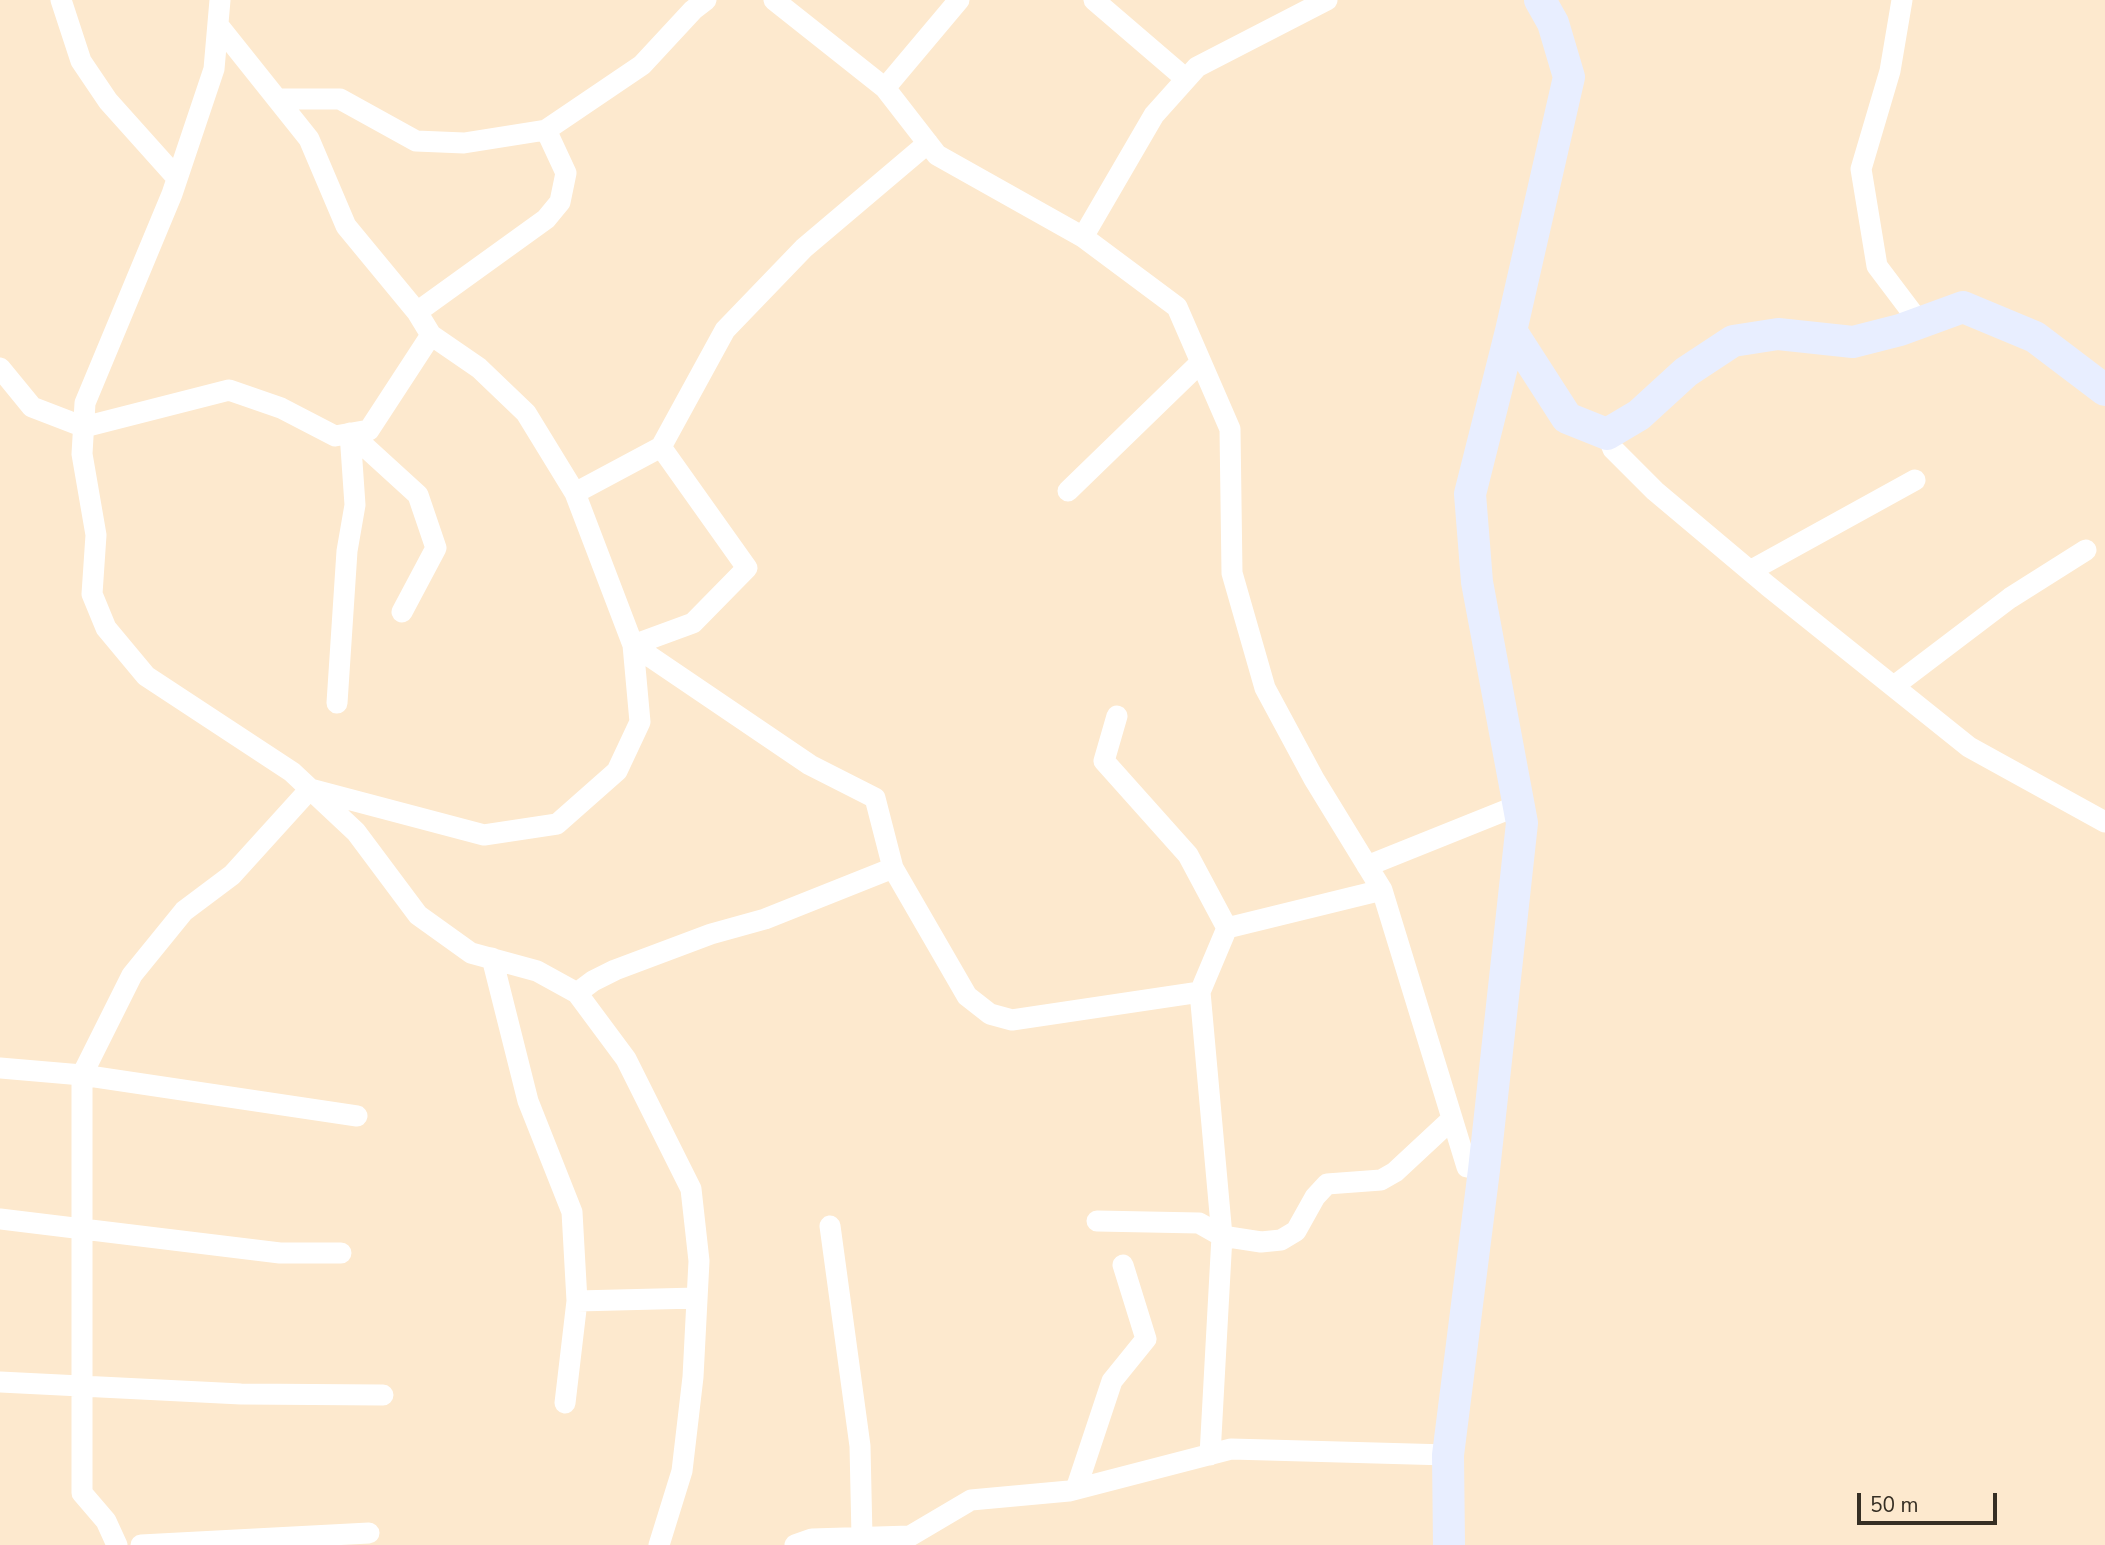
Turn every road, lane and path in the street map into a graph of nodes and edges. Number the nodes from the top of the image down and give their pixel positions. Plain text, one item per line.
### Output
1 (61, 0) edge
2 (220, 0) edge
3 (706, 0) edge
4 (774, 0) edge
5 (959, 0) edge
6 (1094, 0) edge
7 (1326, 0) edge
8 (1540, 0) edge
9 (1902, 0) edge
10 (1295, 7) edge
11 (218, 25) junction
12 (1186, 79) junction
13 (885, 88) junction
14 (278, 99) junction
15 (546, 130) junction
16 (928, 143) junction
17 (177, 178) junction
18 (1083, 237) junction
19 (417, 312) junction
20 (1920, 323) junction
21 (1511, 331) junction
22 (431, 335) junction
23 (1201, 362) junction
24 (0, 368) edge
25 (2105, 390) edge
26 (84, 427) junction
27 (350, 433) junction
28 (1607, 434) junction
29 (661, 447) junction
30 (1915, 480) dead end
31 (1068, 491) dead end
32 (575, 493) junction
33 (2086, 550) dead end
34 (1750, 571) junction
35 (402, 612) dead end
36 (633, 645) junction
37 (1894, 686) junction
38 (337, 703) dead end
39 (1117, 716) dead end
40 (310, 789) junction
41 (1519, 806) junction
42 (2105, 822) edge
43 (1367, 866) junction
44 (893, 868) junction
45 (1382, 890) junction
46 (1227, 928) junction
47 (492, 958) junction
48 (1200, 992) junction
49 (577, 993) junction
50 (0, 1068) edge
51 (82, 1074) junction
52 (357, 1116) dead end
53 (1452, 1119) junction
54 (1484, 1170) junction
55 (0, 1219) edge
56 (1097, 1221) dead end
57 (830, 1226) dead end
58 (82, 1230) junction
59 (1222, 1236) junction
60 (341, 1253) dead end
61 (1123, 1265) dead end
62 (697, 1298) junction
63 (577, 1301) junction
64 (0, 1382) edge
65 (82, 1386) junction
66 (383, 1395) dead end
67 (565, 1404) dead end
68 (1210, 1455) junction
69 (1448, 1455) junction
70 (1076, 1489) junction
71 (369, 1533) dead end
72 (862, 1537) junction
73 (117, 1545) edge
74 (141, 1545) edge
75 (659, 1545) edge
76 (795, 1545) edge
77 (1449, 1545) edge

1 - 17 street
2 - 11 street
3 - 15 street
4 - 13 street
5 - 13 street
6 - 12 street
7 - 10 street
8 - 21 street
9 - 20 street
10 - 12 street
11 - 14 street
11 - 17 street
12 - 18 street
13 - 16 street
14 - 15 street
14 - 19 street
15 - 19 street
16 - 18 street
16 - 29 street
17 - 26 street
18 - 23 street
19 - 22 street
20 - 25 street
20 - 28 street
21 - 28 street
21 - 41 street
22 - 27 street
22 - 32 street
23 - 31 street
23 - 43 street
24 - 26 street
26 - 27 street
26 - 40 street
27 - 35 street
27 - 38 street
28 - 34 street
29 - 32 street
29 - 36 street
30 - 34 street
32 - 36 street
33 - 37 street
34 - 37 street
36 - 40 street
36 - 44 street
37 - 42 street
39 - 46 street
40 - 47 street
40 - 51 street
41 - 43 street
41 - 54 street
43 - 45 street
44 - 48 street
44 - 49 street
45 - 46 street
45 - 53 street
46 - 48 street
47 - 49 street
47 - 63 street
48 - 59 street
49 - 62 street
50 - 51 street
51 - 52 street
51 - 58 street
53 - 54 street
53 - 59 street
54 - 69 street
55 - 58 street
56 - 59 street
57 - 72 street
58 - 60 street
58 - 65 street
59 - 68 street
61 - 70 street
62 - 63 street
62 - 75 street
63 - 67 street
64 - 65 street
65 - 66 street
65 - 73 street
68 - 69 street
68 - 70 street
69 - 77 street
70 - 72 street
71 - 74 street
72 - 76 street

